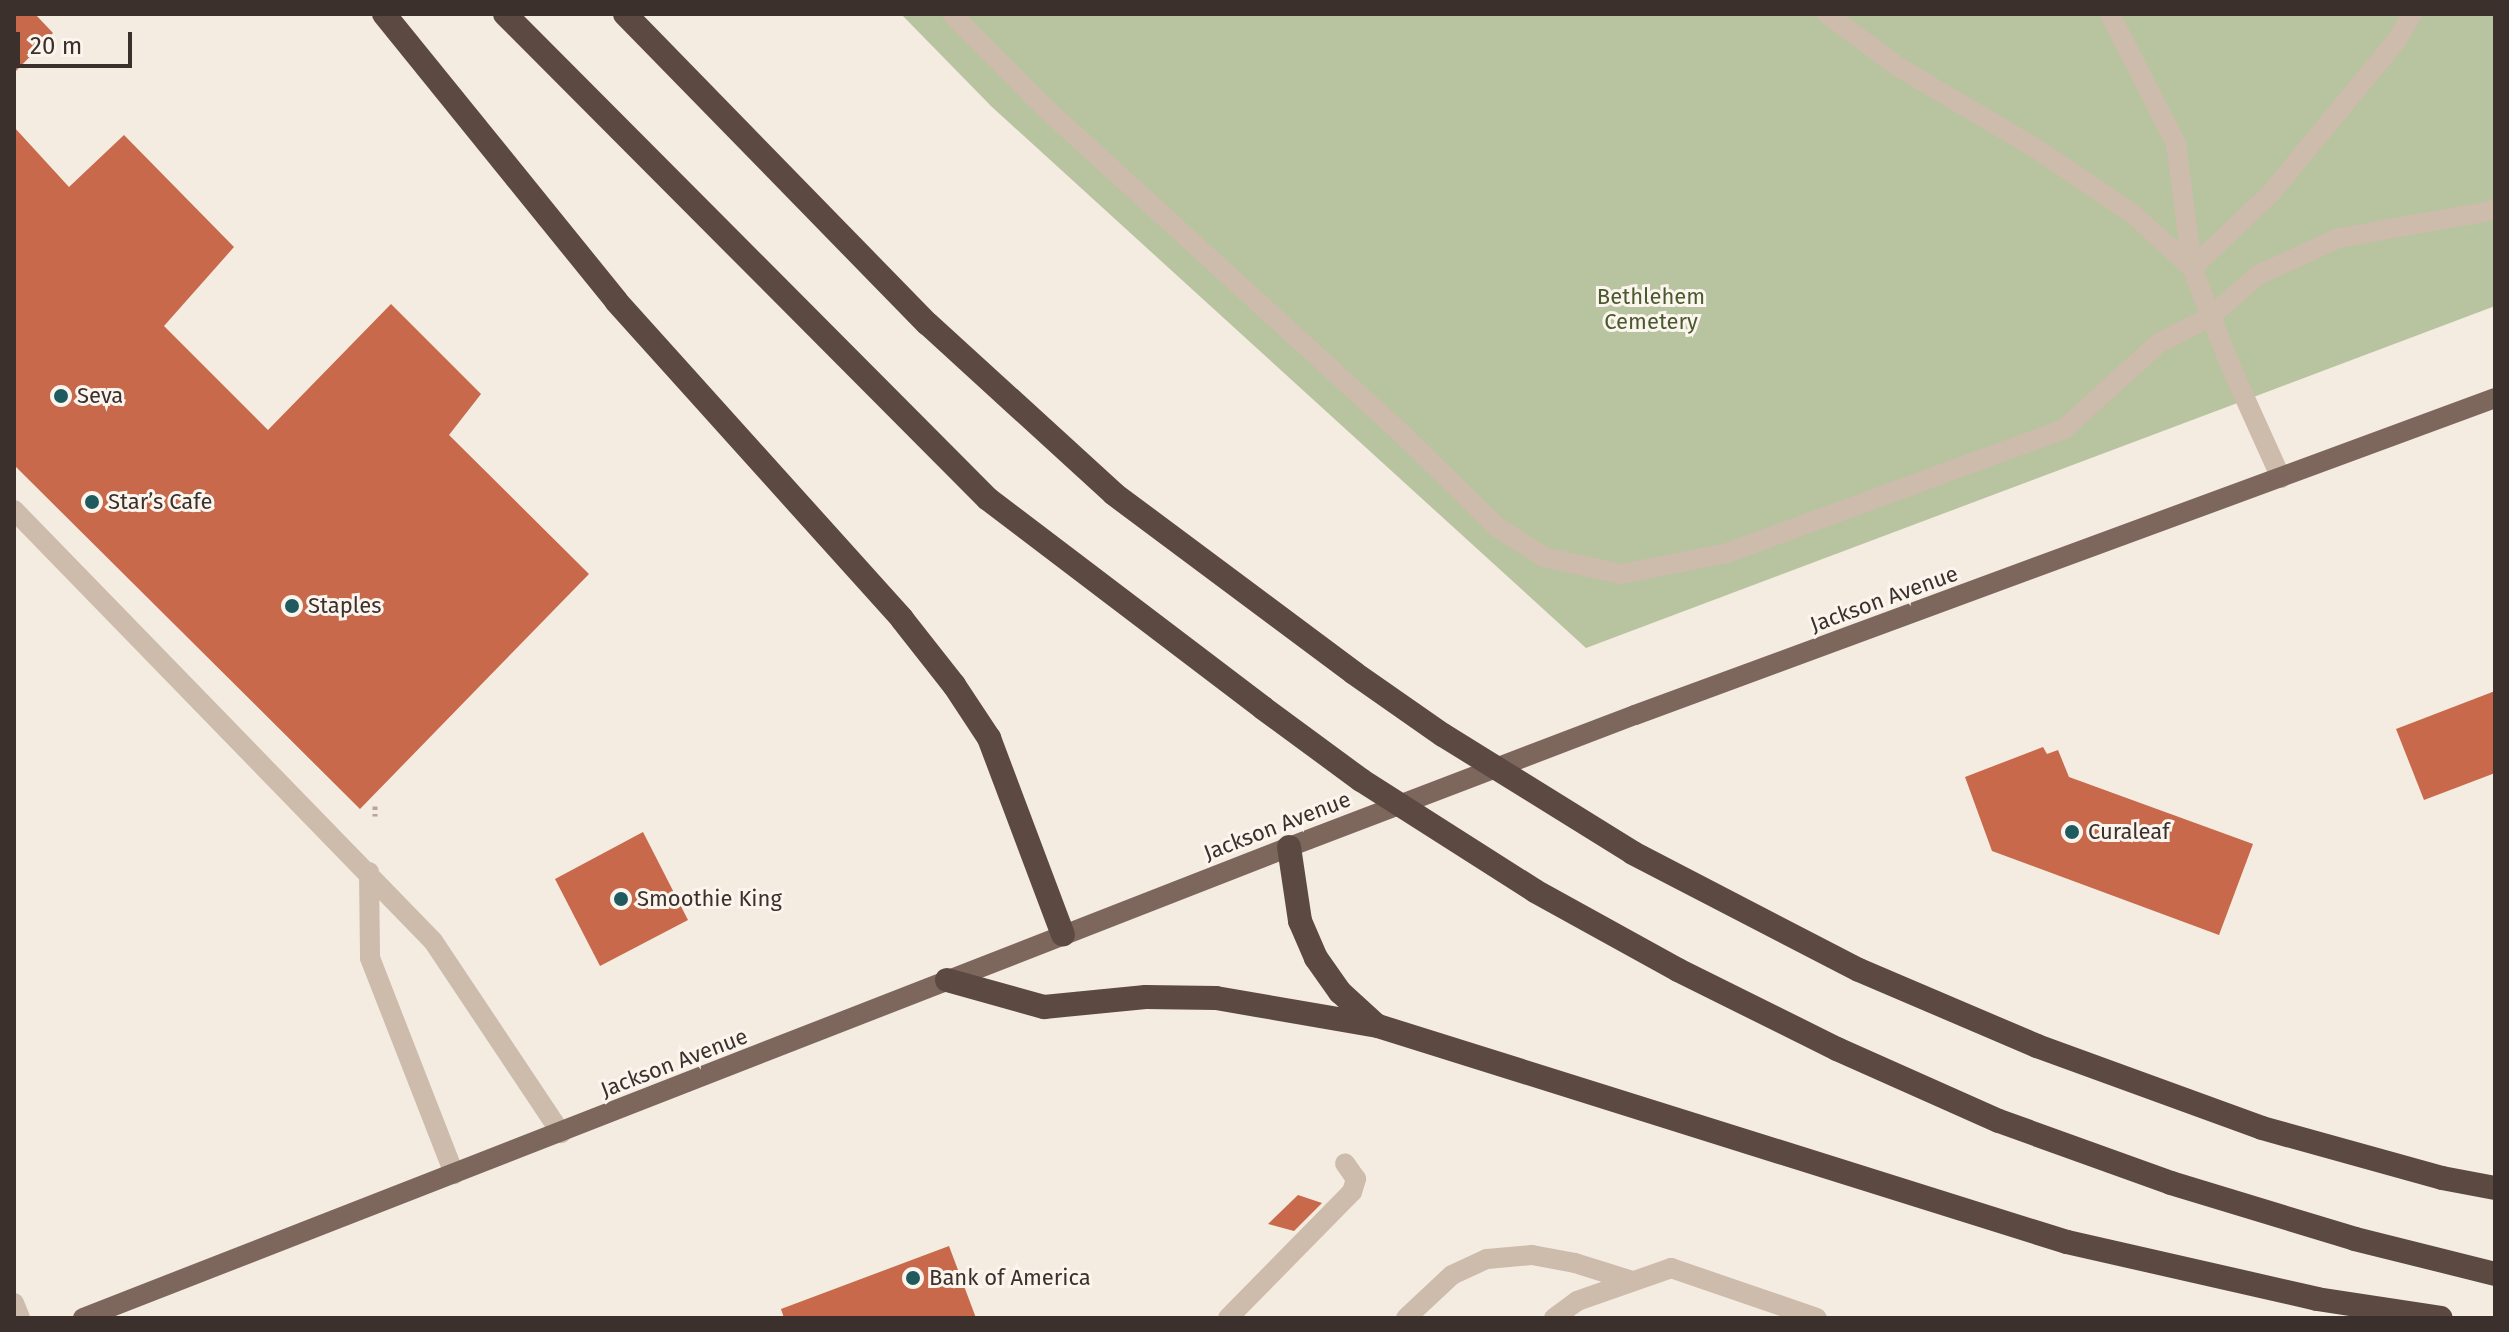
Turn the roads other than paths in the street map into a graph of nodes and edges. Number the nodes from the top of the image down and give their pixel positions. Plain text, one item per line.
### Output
1 (384, 14) edge
2 (505, 14) edge
3 (625, 14) edge
4 (952, 14) edge
5 (1827, 14) edge
6 (2110, 14) edge
7 (2412, 14) edge
8 (2495, 210) edge
9 (2192, 268) junction
10 (2210, 317) junction
11 (2495, 398) edge
12 (2281, 478) junction
13 (14, 510) edge
14 (1289, 847) junction
15 (369, 872) junction
16 (1063, 935) junction
17 (947, 980) junction
18 (1378, 1026) junction
19 (561, 1133) junction
20 (1345, 1163) dead end
21 (454, 1174) junction
22 (2495, 1188) edge
23 (2495, 1274) edge
24 (1629, 1280) junction
25 (14, 1303) edge
26 (20, 1318) edge
27 (83, 1318) edge
28 (1228, 1318) edge
29 (1406, 1318) edge
30 (1554, 1318) edge
31 (1817, 1318) edge
32 (2441, 1318) edge

1 - 16 highway
2 - 23 highway, bridge
3 - 22 highway, bridge
4 - 10 lane
5 - 9 lane
6 - 9 lane
7 - 9 lane
8 - 10 lane
9 - 10 lane
10 - 12 lane
11 - 12 main road, Jackson Avenue
12 - 14 main road, Jackson Avenue
13 - 15 lane
14 - 16 main road, Jackson Avenue
14 - 18 highway
15 - 19 lane
15 - 21 lane
16 - 17 main road, Jackson Avenue
17 - 18 highway
17 - 19 main road, Jackson Avenue
18 - 32 highway
19 - 21 main road, Jackson Avenue
20 - 28 lane
21 - 27 main road, Jackson Avenue
24 - 29 lane
24 - 30 lane
24 - 31 lane
25 - 26 lane

